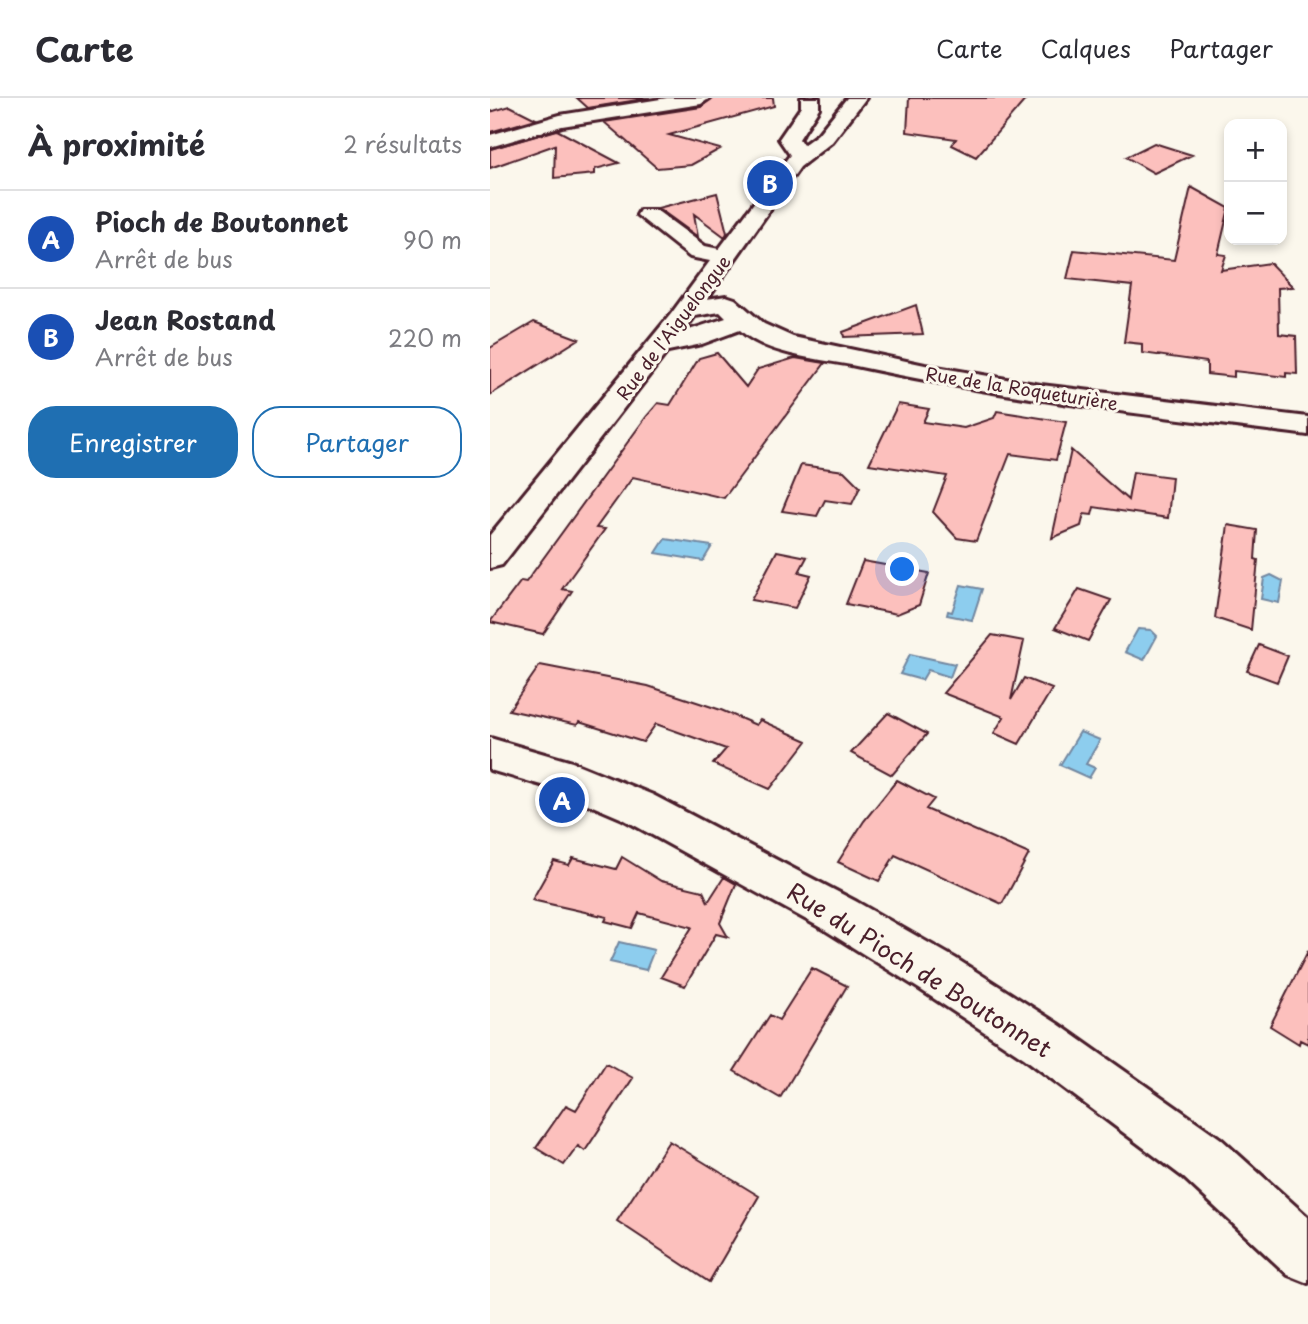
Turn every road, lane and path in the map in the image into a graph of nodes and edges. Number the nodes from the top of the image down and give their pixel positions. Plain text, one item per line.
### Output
1 (701, 98) edge
2 (810, 98) edge
3 (857, 98) edge
4 (544, 106) dead end
5 (560, 121) junction
6 (490, 141) edge
7 (809, 150) junction
8 (648, 215) dead end
9 (727, 257) junction
10 (705, 286) junction
11 (735, 312) junction
12 (684, 314) junction
13 (708, 333) junction
14 (660, 345) junction
15 (1308, 426) edge
16 (490, 557) edge
17 (490, 754) edge
18 (1308, 1255) edge

1 - 5 street
2 - 7 street
3 - 7 street, Rue de l'Aiguelongue
4 - 5 street
5 - 6 street
7 - 9 street, Rue de l'Aiguelongue
8 - 9 street
9 - 10 street, Rue de l'Aiguelongue
10 - 11 street, Rue de la Roqueturière
10 - 12 street, Rue de l'Aiguelongue
11 - 12 street
11 - 13 street
11 - 15 street, Rue de la Roqueturière
12 - 13 street
12 - 14 street, Rue de l'Aiguelongue
13 - 14 street
14 - 16 street, Rue de l'Aiguelongue
17 - 18 street, Rue du Pioch de Boutonnet

